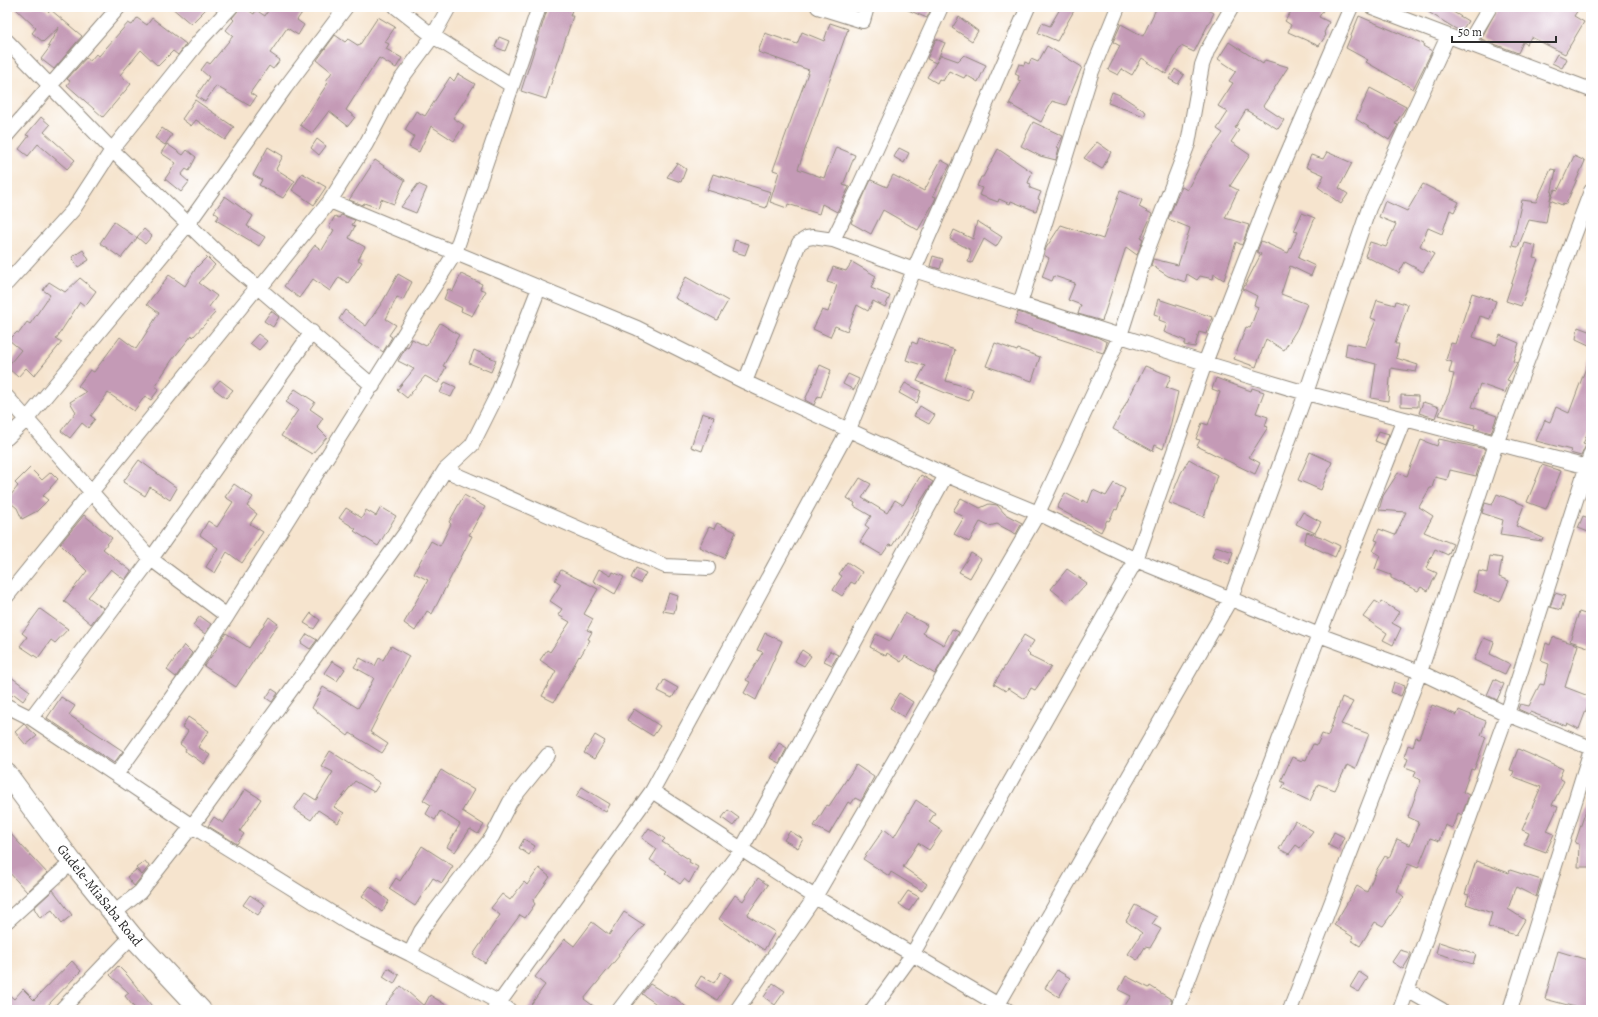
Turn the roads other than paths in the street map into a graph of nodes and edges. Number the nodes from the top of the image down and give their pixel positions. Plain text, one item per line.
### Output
1 (119, 7) edge
2 (231, 7) edge
3 (346, 7) edge
4 (396, 7) edge
5 (449, 7) edge
6 (539, 7) edge
7 (818, 7) edge
8 (867, 7) edge
9 (941, 7) edge
10 (1028, 7) edge
11 (1118, 7) edge
12 (1232, 7) edge
13 (1351, 7) edge
14 (1372, 7) edge
15 (1490, 7) edge
16 (433, 36) junction
17 (1448, 36) junction
18 (7, 41) edge
19 (1468, 44) junction
20 (511, 85) junction
21 (50, 86) junction
22 (1591, 90) edge
23 (7, 135) edge
24 (112, 150) junction
25 (1591, 191) edge
26 (330, 201) junction
27 (188, 224) junction
28 (833, 240) junction
29 (455, 253) junction
30 (914, 270) junction
31 (7, 283) edge
32 (258, 286) junction
33 (539, 288) junction
34 (1020, 304) junction
35 (312, 332) junction
36 (1120, 336) junction
37 (1205, 363) junction
38 (745, 382) junction
39 (373, 386) junction
40 (1306, 393) junction
41 (7, 397) edge
42 (1404, 419) junction
43 (26, 420) junction
44 (848, 429) junction
45 (7, 438) edge
46 (1496, 444) junction
47 (1591, 453) edge
48 (1588, 468) edge
49 (445, 470) junction
50 (946, 475) junction
51 (92, 492) junction
52 (1038, 513) junction
53 (151, 559) junction
54 (1136, 560) junction
55 (708, 568) dead end
56 (7, 596) edge
57 (1231, 598) junction
58 (227, 616) junction
59 (1319, 635) junction
60 (1420, 672) junction
61 (7, 706) edge
62 (1507, 714) junction
63 (32, 718) junction
64 (1591, 749) edge
65 (548, 755) dead end
66 (7, 774) edge
67 (116, 775) junction
68 (652, 791) junction
69 (192, 826) junction
70 (741, 850) junction
71 (72, 862) junction
72 (815, 897) junction
73 (114, 913) junction
74 (7, 921) edge
75 (132, 936) junction
76 (410, 954) junction
77 (912, 954) junction
78 (1407, 990) junction
79 (501, 1008) edge
80 (1000, 1008) edge
81 (61, 1010) edge
82 (201, 1010) edge
83 (619, 1010) edge
84 (737, 1010) edge
85 (872, 1010) edge
86 (1177, 1010) edge
87 (1290, 1010) edge
88 (1400, 1010) edge
89 (1442, 1010) edge
90 (1510, 1010) edge

1 - 21 street
2 - 24 street
3 - 27 street
4 - 16 street
5 - 16 street
6 - 20 street
7 - 8 street
9 - 28 street
10 - 30 street
11 - 34 street
12 - 36 street
13 - 37 street
14 - 17 street
15 - 19 street
16 - 20 street
16 - 26 street
17 - 19 street
17 - 40 street
18 - 21 street
19 - 22 street
20 - 29 street
21 - 23 street
21 - 24 street
24 - 27 street
24 - 31 street
25 - 46 street
26 - 29 street
26 - 32 street
27 - 32 street
27 - 43 street
28 - 30 street
28 - 38 street
29 - 33 street
29 - 39 street
30 - 34 street
30 - 44 street
32 - 35 street
32 - 51 street
33 - 38 street
33 - 49 street
34 - 36 street
35 - 39 street
35 - 53 street
36 - 37 street
36 - 52 street
37 - 40 street
37 - 54 street
38 - 44 street
39 - 58 street
40 - 42 street
40 - 57 street
41 - 43 street
42 - 46 street
42 - 59 street
43 - 45 street
43 - 51 street
44 - 50 street
44 - 68 street
46 - 48 street
46 - 60 street
47 - 48 street
48 - 62 street
49 - 55 street
49 - 69 street
50 - 52 street
50 - 70 street
51 - 53 street
51 - 56 street
52 - 54 street
52 - 72 street
53 - 58 street
53 - 63 street
54 - 57 street
54 - 77 street
57 - 59 street
57 - 80 street
58 - 67 street
59 - 60 street
59 - 86 street
60 - 62 street
60 - 87 street
61 - 63 street
62 - 64 street
62 - 78 street
63 - 67 street
64 - 90 street
65 - 76 street
66 - 71 street, Gudele-MiaSaba Road
67 - 69 street
68 - 70 street
68 - 79 street
69 - 73 street
69 - 76 street
70 - 72 street
70 - 83 street
71 - 73 street, Gudele-MiaSaba Road
71 - 74 street
72 - 77 street
72 - 84 street
73 - 75 street, Gudele-MiaSaba Road
75 - 81 street
75 - 82 street, Gudele-MiaSaba Road
76 - 79 street
77 - 80 street
77 - 85 street
78 - 88 street
78 - 89 street

